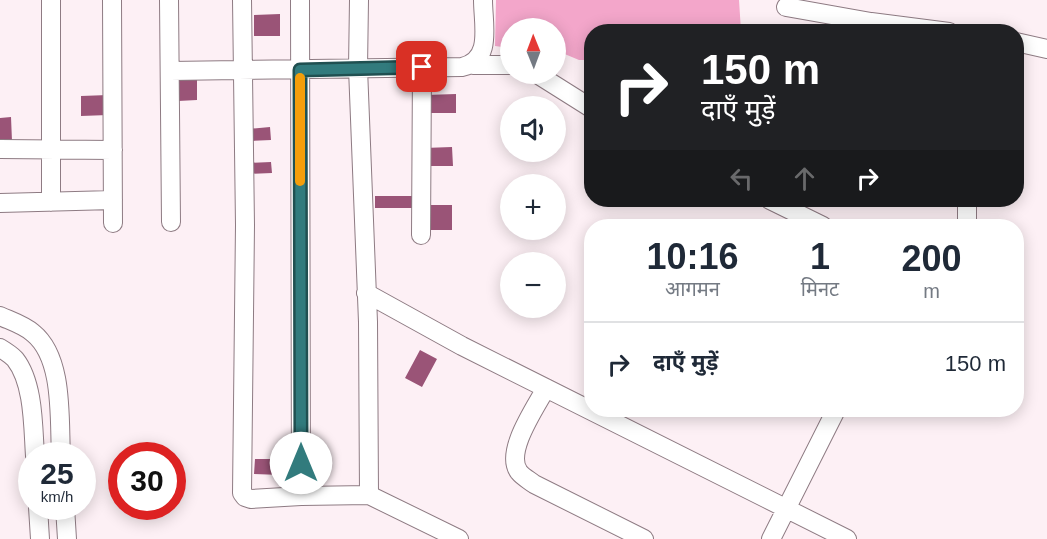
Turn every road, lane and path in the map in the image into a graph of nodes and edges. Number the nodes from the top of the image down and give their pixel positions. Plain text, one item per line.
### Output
1 (51, 0) edge
2 (112, 0) edge
3 (169, 0) edge
4 (242, 0) edge
5 (300, 0) edge
6 (359, 0) edge
7 (483, 0) edge
8 (786, 7) dead end
9 (887, 24) edge
10 (1024, 44) edge
11 (1047, 49) edge
12 (473, 64) junction
13 (500, 65) edge
14 (422, 67) junction
15 (358, 68) junction
16 (243, 70) junction
17 (300, 70) junction
18 (170, 71) junction
19 (553, 84) edge
20 (584, 104) edge
21 (0, 149) edge
22 (52, 149) junction
23 (113, 150) junction
24 (113, 200) junction
25 (51, 202) junction
26 (0, 203) edge
27 (784, 207) edge
28 (809, 219) edge
29 (171, 222) dead end
30 (113, 223) dead end
31 (421, 235) dead end
32 (366, 292) junction
33 (0, 316) edge
34 (0, 348) edge
35 (546, 388) junction
36 (584, 407) edge
37 (604, 417) edge
38 (832, 417) edge
39 (34, 442) edge
40 (61, 442) edge
41 (369, 495) junction
42 (301, 496) junction
43 (785, 508) junction
44 (39, 520) edge
45 (66, 520) edge
46 (40, 539) edge
47 (67, 539) edge
48 (459, 539) edge
49 (644, 539) edge
50 (771, 539) edge
51 (848, 539) edge

1 - 22 street
2 - 23 street
3 - 18 street
4 - 16 street
5 - 17 street
6 - 15 street
7 - 12 street
8 - 9 street
10 - 11 street
12 - 13 street
12 - 14 street
14 - 15 street
14 - 31 street
15 - 17 street
15 - 32 street
16 - 17 street
16 - 18 street
16 - 42 street
17 - 42 street
18 - 29 street
19 - 20 street
21 - 22 street
22 - 23 street
22 - 25 street
23 - 24 street
24 - 25 street
24 - 30 street
25 - 26 street
27 - 28 street
32 - 35 street
32 - 41 street
33 - 40 street
34 - 39 street
35 - 36 street
35 - 49 street
37 - 43 street
38 - 43 street
41 - 42 street
41 - 48 street
43 - 50 street
43 - 51 street
44 - 46 street
45 - 47 street

